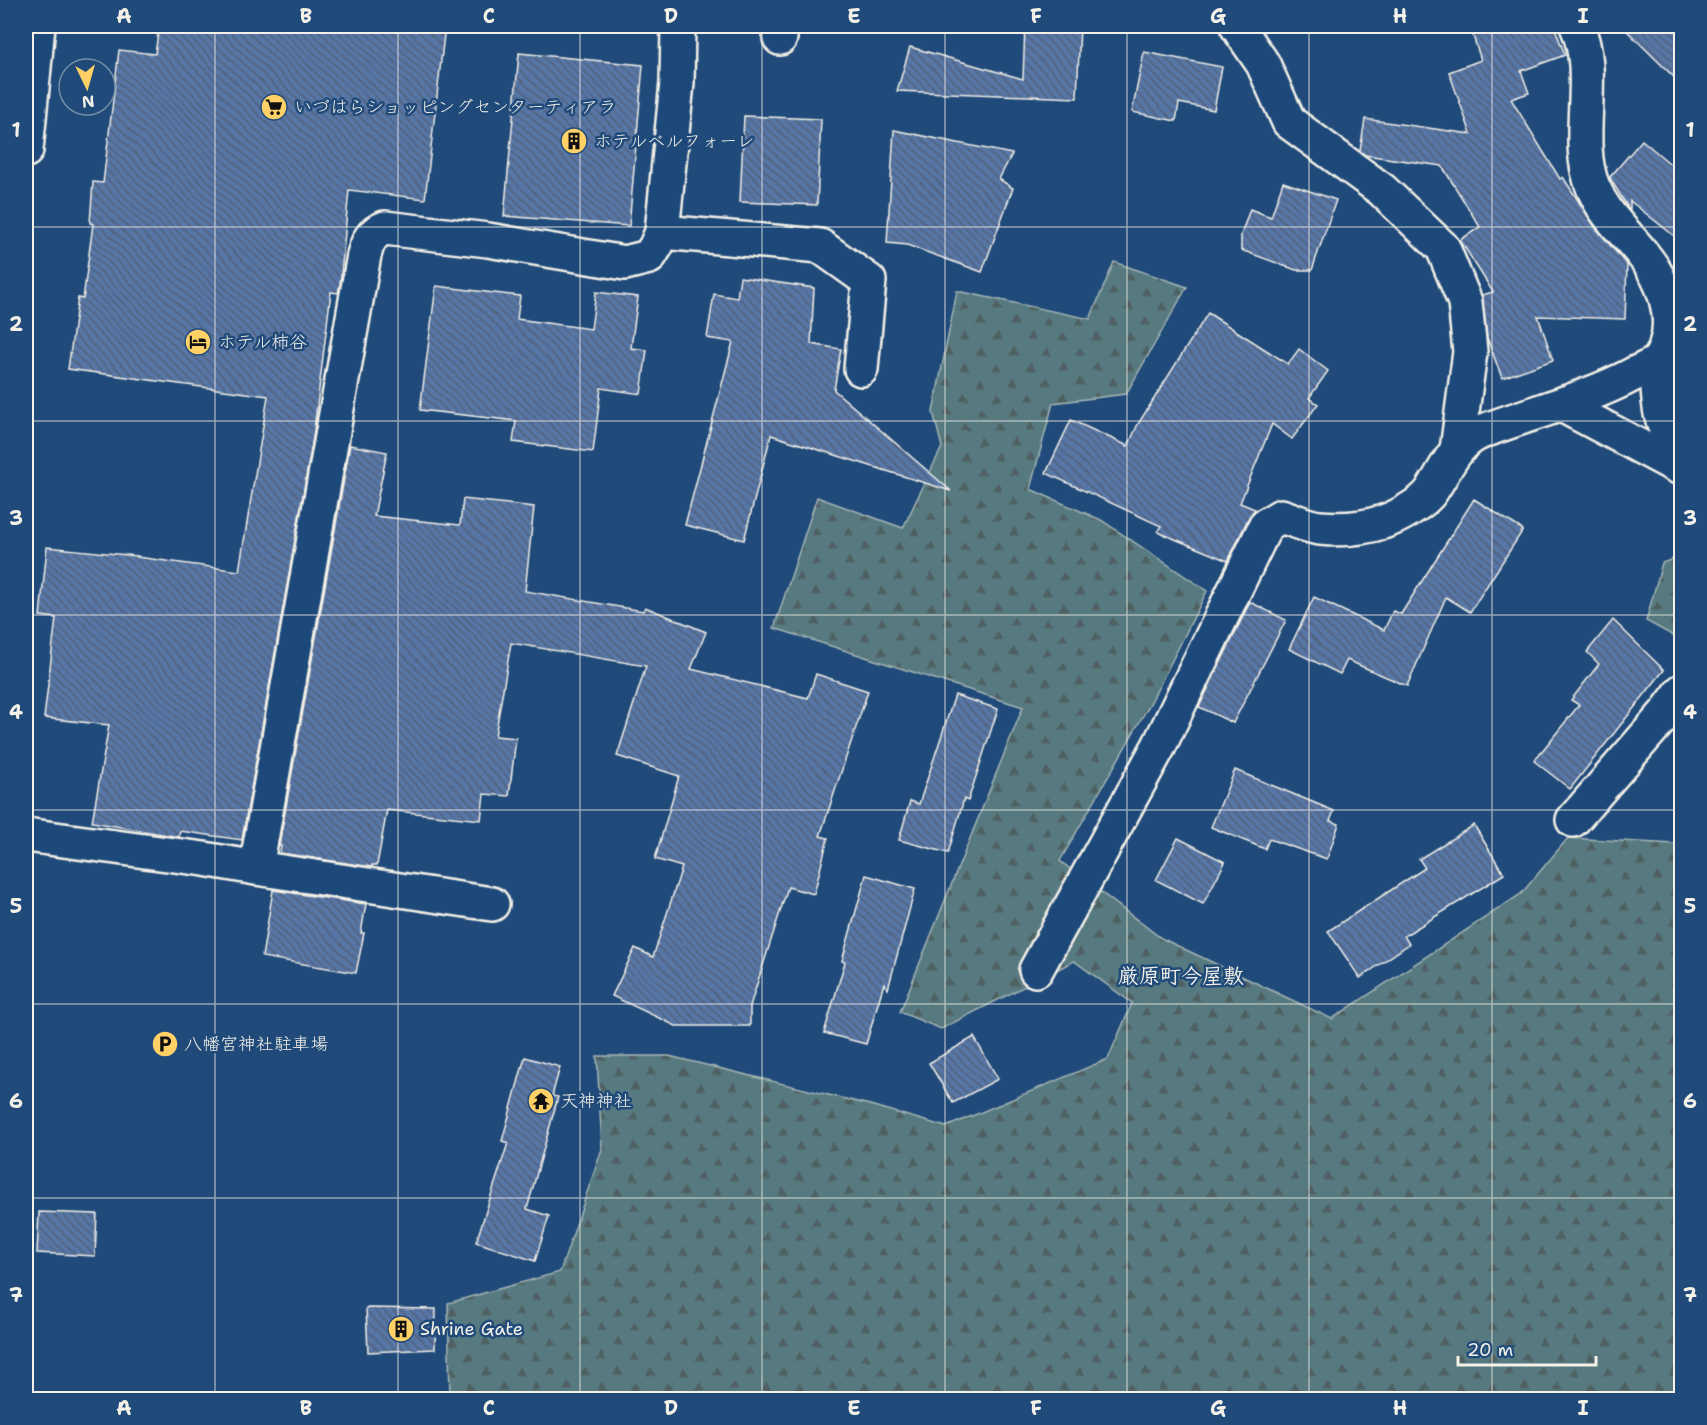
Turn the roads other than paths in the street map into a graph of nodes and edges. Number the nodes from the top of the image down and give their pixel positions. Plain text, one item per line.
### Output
1 (38, 26) edge
2 (678, 26) edge
3 (1237, 26) edge
4 (1577, 26) edge
5 (26, 150) edge
6 (662, 232) junction
7 (1657, 362) junction
8 (861, 369) dead end
9 (1562, 405) junction
10 (1457, 450) junction
11 (1682, 459) edge
12 (1682, 469) edge
13 (1682, 691) edge
14 (1573, 820) dead end
15 (26, 835) edge
16 (256, 868) junction
17 (492, 904) dead end
18 (1036, 970) dead end

1 - 5 street
2 - 6 street
3 - 10 street
4 - 7 street
6 - 8 street
6 - 16 street
7 - 9 street
7 - 11 street
9 - 10 street
9 - 12 street
10 - 18 street
13 - 14 street
15 - 16 street
16 - 17 street

